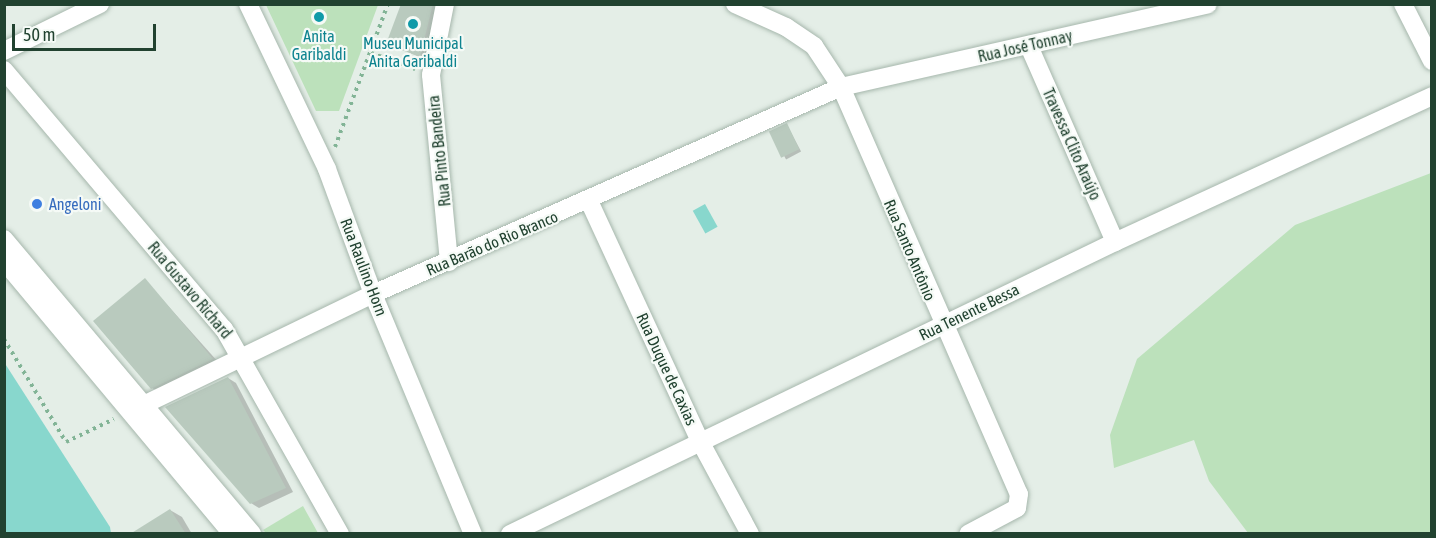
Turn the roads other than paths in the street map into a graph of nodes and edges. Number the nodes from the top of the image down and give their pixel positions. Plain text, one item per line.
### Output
1 (100, 4) edge
2 (248, 4) edge
3 (445, 4) edge
4 (735, 4) edge
5 (1208, 4) edge
6 (1404, 4) edge
7 (1029, 46) junction
8 (4, 51) edge
9 (1431, 61) edge
10 (4, 70) edge
11 (841, 87) junction
12 (1431, 96) edge
13 (589, 201) junction
14 (4, 239) edge
15 (1115, 242) junction
16 (4, 261) edge
17 (449, 262) junction
18 (373, 294) junction
19 (42, 295) junction
20 (942, 324) junction
21 (242, 355) junction
22 (138, 406) junction
23 (701, 443) junction
24 (1002, 526) edge
25 (232, 534) edge
26 (252, 534) edge
27 (340, 534) edge
28 (473, 534) edge
29 (510, 534) edge
30 (750, 534) edge
31 (968, 534) edge

1 - 8 street
2 - 18 street, Rua Raulino Horn
3 - 17 street, Rua Pinto Bandeira
4 - 11 street, Rua Santo Antônio
5 - 7 street, Rua José Tonnay
6 - 9 street
7 - 11 street, Rua José Tonnay
7 - 15 street, Travessa Clito Araújo
10 - 21 street, Rua Gustavo Richard
11 - 13 street, Rua Barão do Rio Branco
11 - 20 street, Rua Santo Antônio
12 - 15 street, Rua Tenente Bessa
13 - 17 street, Rua Barão do Rio Branco
13 - 23 street, Rua Duque de Caxias
14 - 19 street
15 - 20 street, Rua Tenente Bessa
16 - 19 street
17 - 18 street, Rua Barão do Rio Branco
18 - 21 street, Rua Barão do Rio Branco
18 - 28 street, Rua Raulino Horn
19 - 22 street
20 - 23 street, Rua Tenente Bessa
20 - 24 street, Rua Santo Antônio
21 - 22 street, Rua Barão do Rio Branco
21 - 27 street, Rua Gustavo Richard
22 - 25 street
22 - 26 street
23 - 29 street, Rua Tenente Bessa
23 - 30 street, Rua Duque de Caxias
24 - 31 street

